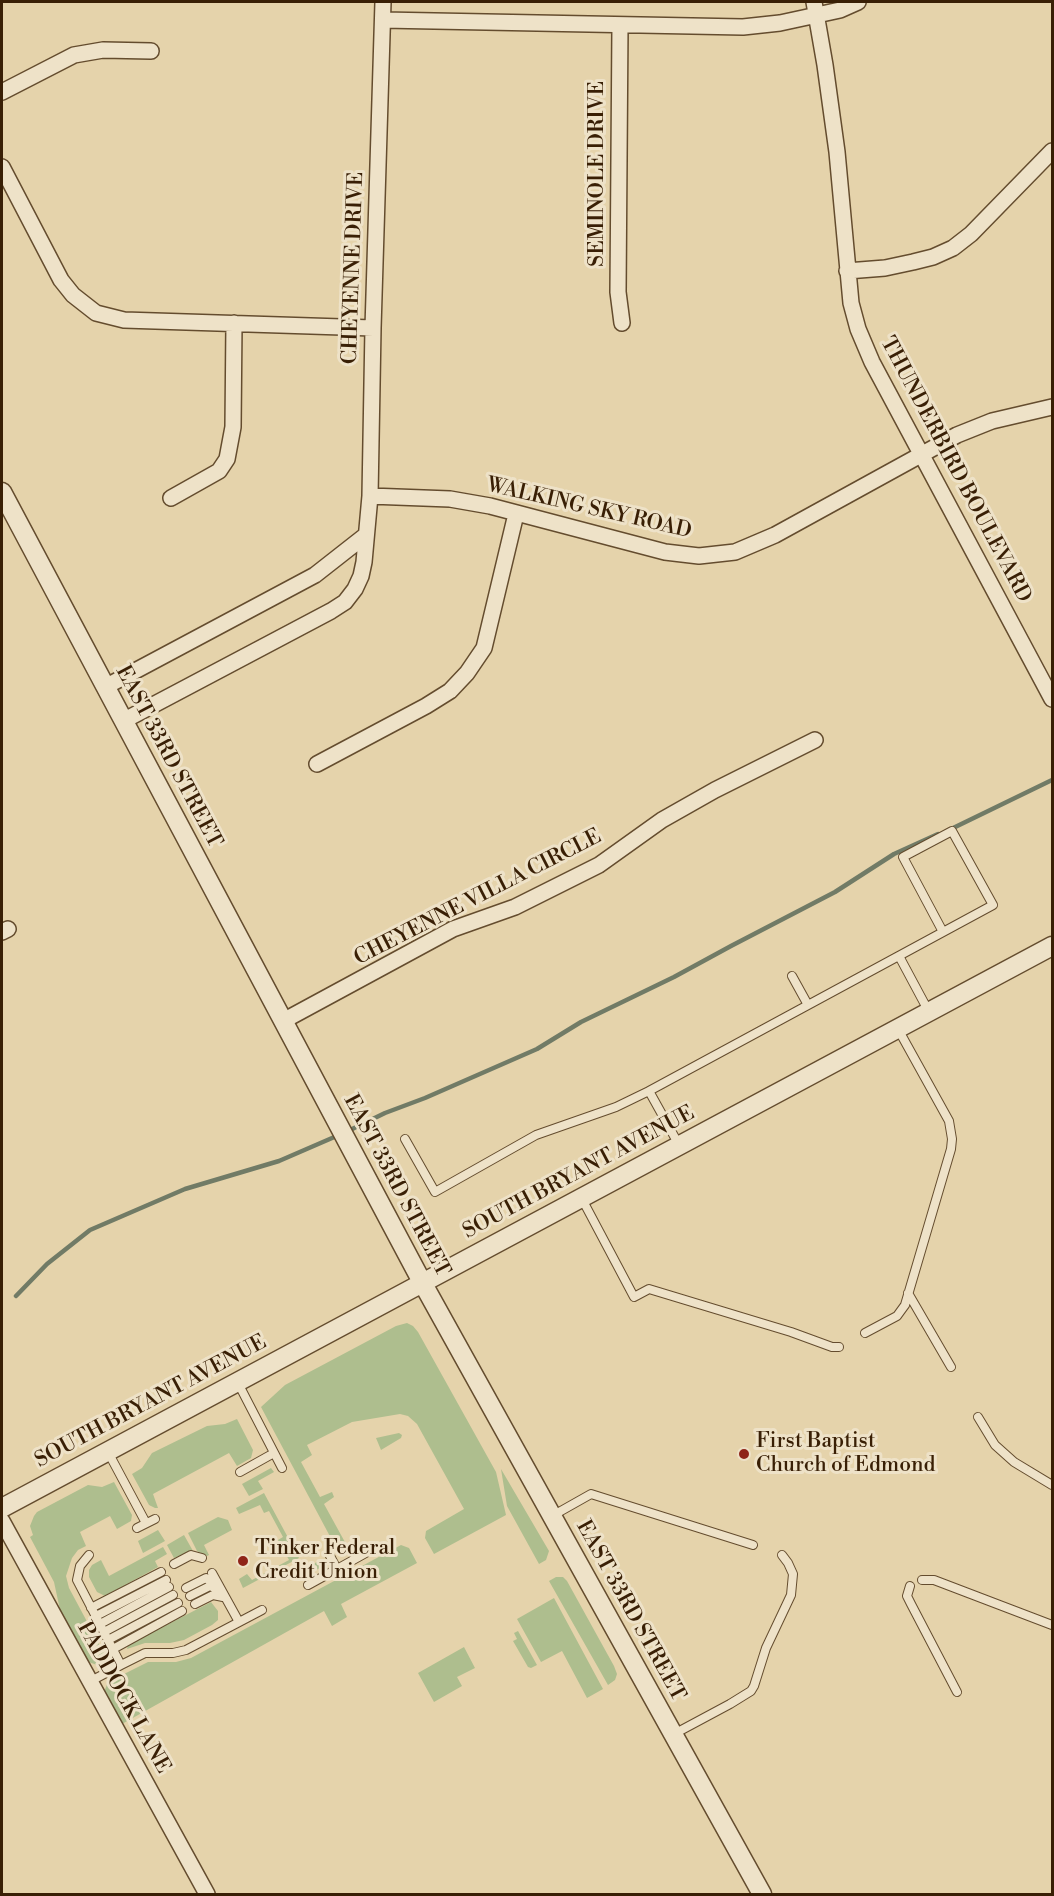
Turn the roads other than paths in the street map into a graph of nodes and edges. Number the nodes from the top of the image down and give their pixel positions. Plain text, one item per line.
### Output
1 (383, 2) edge
2 (858, 2) edge
3 (815, 8) edge
4 (383, 20) junction
5 (620, 25) junction
6 (151, 51) dead end
7 (2, 92) edge
8 (1053, 152) edge
9 (2, 167) edge
10 (847, 271) junction
11 (234, 323) junction
12 (622, 323) dead end
13 (373, 328) junction
14 (1053, 407) edge
15 (921, 455) junction
16 (2, 492) edge
17 (370, 495) junction
18 (171, 498) dead end
19 (516, 514) junction
20 (366, 535) junction
21 (105, 687) junction
22 (1053, 699) edge
23 (123, 721) junction
24 (815, 740) dead end
25 (317, 764) dead end
26 (943, 932) junction
27 (1053, 946) edge
28 (899, 956) junction
29 (792, 976) dead end
30 (808, 1005) junction
31 (929, 1012) junction
32 (283, 1021) junction
33 (898, 1029) junction
34 (649, 1091) junction
35 (405, 1138) dead end
36 (679, 1145) junction
37 (581, 1197) junction
38 (422, 1282) junction
39 (909, 1293) junction
40 (865, 1333) dead end
41 (839, 1347) dead end
42 (951, 1367) dead end
43 (237, 1382) junction
44 (978, 1417) dead end
45 (107, 1451) junction
46 (274, 1453) junction
47 (282, 1468) dead end
48 (240, 1472) dead end
49 (1053, 1485) edge
50 (2, 1508) edge
51 (552, 1516) junction
52 (155, 1519) dead end
53 (2, 1521) edge
54 (146, 1523) junction
55 (137, 1528) dead end
56 (753, 1545) dead end
57 (373, 1549) dead end
58 (328, 1554) dead end
59 (89, 1555) dead end
60 (782, 1555) dead end
61 (202, 1558) dead end
62 (174, 1564) dead end
63 (337, 1569) junction
64 (161, 1572) dead end
65 (210, 1574) dead end
66 (922, 1580) dead end
67 (308, 1585) dead end
68 (910, 1586) dead end
69 (186, 1588) dead end
70 (190, 1596) dead end
71 (226, 1599) junction
72 (178, 1603) dead end
73 (195, 1604) dead end
74 (91, 1608) junction
75 (262, 1610) dead end
76 (182, 1611) dead end
77 (98, 1620) junction
78 (239, 1622) junction
79 (1053, 1625) edge
80 (106, 1636) junction
81 (113, 1649) junction
82 (121, 1665) junction
83 (89, 1682) junction
84 (957, 1692) dead end
85 (673, 1735) junction
86 (207, 1894) edge
87 (762, 1894) edge

1 - 4 street, CHEYENNE DRIVE
2 - 3 street
3 - 5 street
3 - 10 street, THUNDERBIRD BOULEVARD
4 - 5 street
4 - 13 street, CHEYENNE DRIVE
5 - 12 street, SEMINOLE DRIVE
6 - 7 street
8 - 10 street
9 - 11 street
10 - 15 street, THUNDERBIRD BOULEVARD
11 - 13 street
11 - 18 street
13 - 17 street, CHEYENNE DRIVE
14 - 15 street, WALKING SKY ROAD
15 - 19 street, WALKING SKY ROAD
15 - 22 street, THUNDERBIRD BOULEVARD
16 - 21 street, EAST 33RD STREET
17 - 19 street, WALKING SKY ROAD
17 - 20 street, CHEYENNE DRIVE
19 - 25 street
20 - 21 street
20 - 23 street, CHEYENNE DRIVE
21 - 23 street, EAST 33RD STREET
23 - 32 street, EAST 33RD STREET
24 - 32 street, CHEYENNE VILLA CIRCLE
26 - 26 lane
26 - 28 lane
27 - 31 street, SOUTH BRYANT AVENUE
28 - 30 lane
28 - 31 lane
29 - 30 lane
30 - 34 lane
31 - 33 street, SOUTH BRYANT AVENUE
32 - 38 street, EAST 33RD STREET
33 - 36 street, SOUTH BRYANT AVENUE
33 - 39 lane
34 - 35 lane
34 - 36 lane
36 - 37 street, SOUTH BRYANT AVENUE
37 - 38 street, SOUTH BRYANT AVENUE
37 - 41 lane
38 - 43 street, SOUTH BRYANT AVENUE
38 - 51 street, EAST 33RD STREET
39 - 40 lane
39 - 42 lane
43 - 45 street, SOUTH BRYANT AVENUE
43 - 46 lane
44 - 49 lane
45 - 50 street, SOUTH BRYANT AVENUE
45 - 54 lane
46 - 47 lane
46 - 48 lane
51 - 56 lane
51 - 85 street, EAST 33RD STREET
52 - 54 lane
53 - 83 street, PADDOCK LANE
54 - 55 lane
57 - 63 lane
58 - 63 lane
59 - 74 lane
60 - 85 lane
61 - 62 lane
63 - 67 lane
64 - 74 lane
65 - 71 lane
66 - 79 lane
68 - 84 lane
69 - 71 lane
70 - 71 lane
71 - 73 lane
71 - 78 lane
72 - 80 lane
74 - 77 lane
75 - 78 lane
76 - 81 lane
77 - 80 lane
77 - 80 lane
78 - 82 lane
80 - 81 lane
81 - 82 lane
82 - 83 lane
83 - 86 street, PADDOCK LANE
85 - 87 street, EAST 33RD STREET

